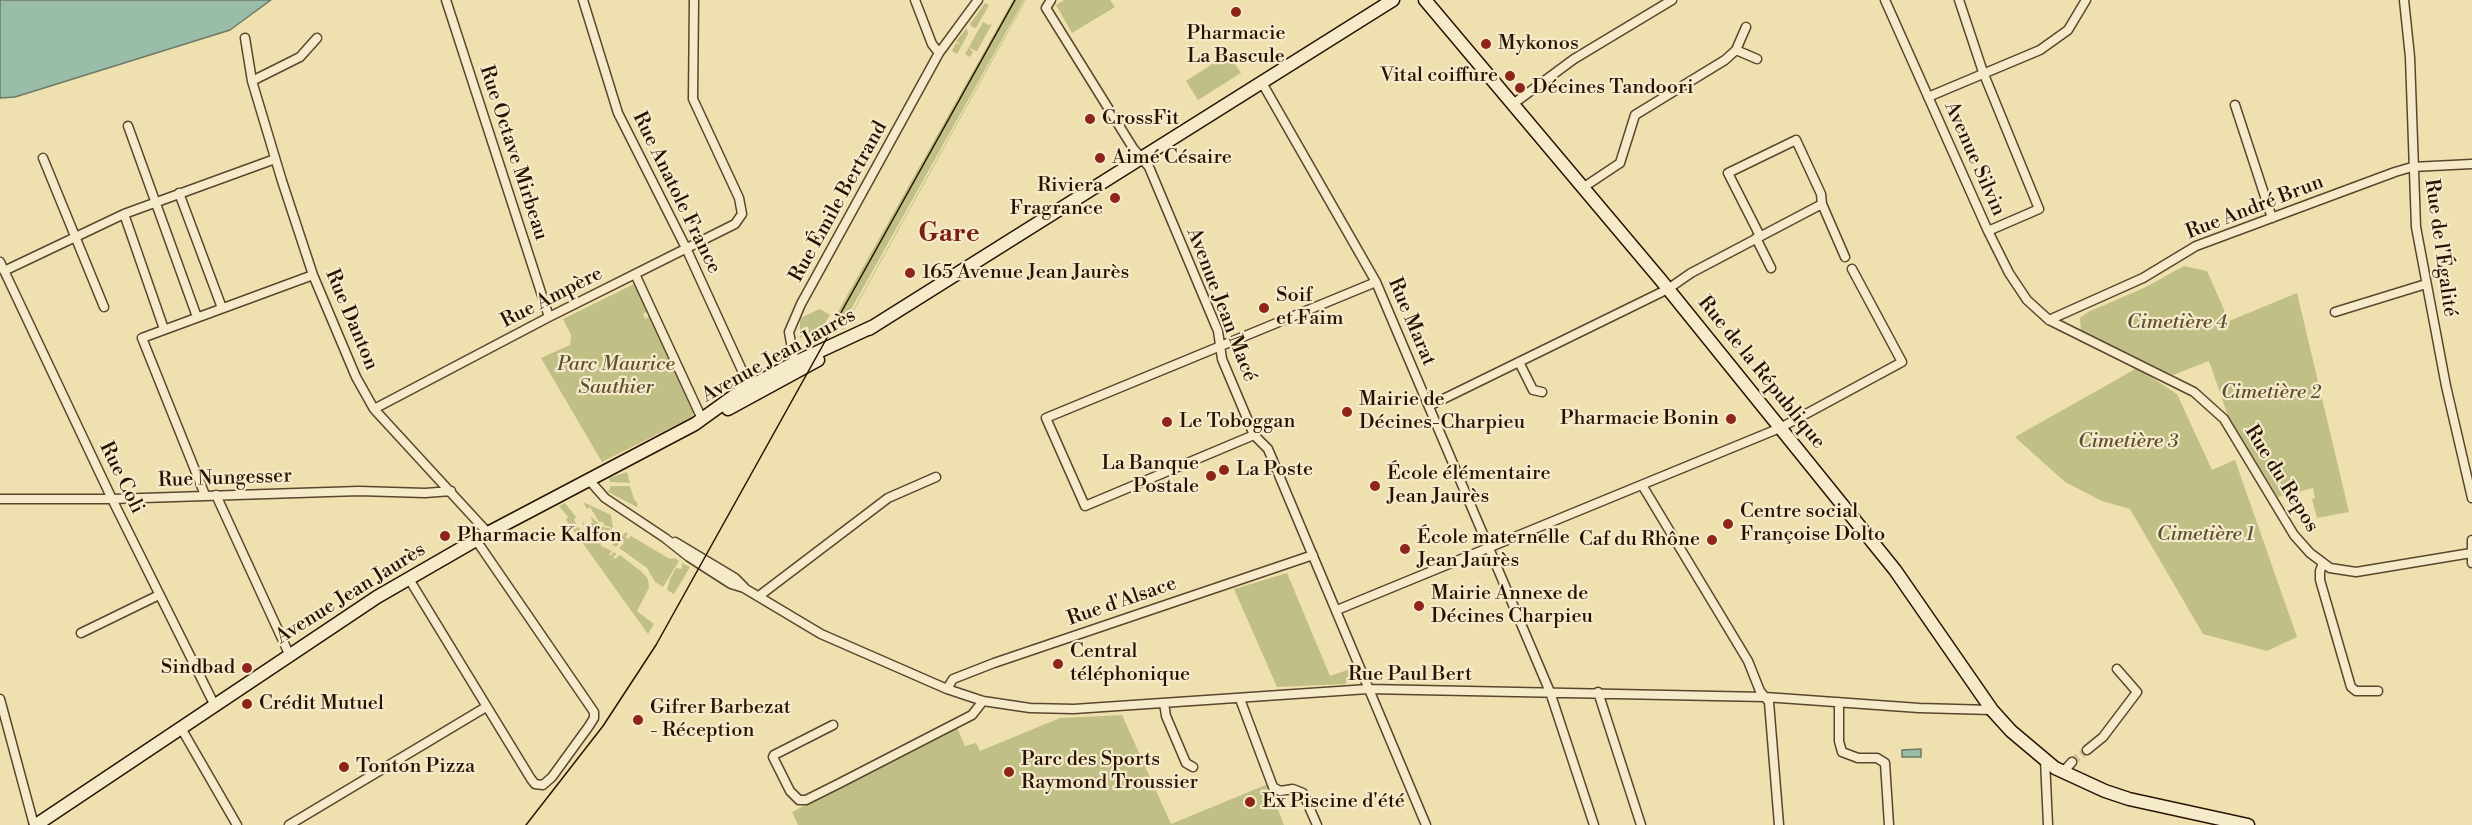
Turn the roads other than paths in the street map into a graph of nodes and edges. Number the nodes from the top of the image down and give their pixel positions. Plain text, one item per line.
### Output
1 (446, 0) edge
2 (583, 0) edge
3 (694, 0) edge
4 (915, 0) edge
5 (978, 0) edge
6 (1051, 0) edge
7 (1393, 0) edge
8 (1425, 0) edge
9 (1672, 0) edge
10 (1885, 0) edge
11 (1959, 0) edge
12 (2086, 0) edge
13 (2404, 0) edge
14 (1746, 27) dead end
15 (245, 38) dead end
16 (317, 38) dead end
17 (1736, 50) junction
18 (939, 53) junction
19 (1757, 59) dead end
20 (1983, 72) junction
21 (252, 81) junction
22 (1261, 81) junction
23 (1928, 97) junction
24 (1513, 104) junction
25 (2235, 105) dead end
26 (128, 126) dead end
27 (1143, 157) junction
28 (44, 158) dead end
29 (275, 159) junction
30 (2472, 164) edge
31 (2412, 167) junction
32 (1584, 187) junction
33 (179, 193) junction
34 (156, 201) junction
35 (1822, 204) junction
36 (124, 214) junction
37 (2272, 218) junction
38 (1988, 231) junction
39 (77, 237) junction
40 (1758, 237) junction
41 (686, 248) junction
42 (1845, 257) dead end
43 (2, 266) edge
44 (1772, 268) dead end
45 (1852, 269) dead end
46 (313, 274) junction
47 (635, 274) junction
48 (1376, 282) junction
49 (2426, 284) junction
50 (1668, 289) junction
51 (104, 307) dead end
52 (222, 308) junction
53 (2335, 312) dead end
54 (198, 317) junction
55 (549, 317) junction
56 (2049, 320) junction
57 (164, 329) junction
58 (1221, 347) junction
59 (1519, 362) junction
60 (795, 367) junction
61 (752, 391) junction
62 (1542, 392) dead end
63 (1429, 406) junction
64 (374, 409) junction
65 (702, 419) junction
66 (1780, 428) junction
67 (1254, 435) junction
68 (936, 477) dead end
69 (589, 480) junction
70 (1642, 485) junction
71 (0, 489) edge
72 (451, 491) junction
73 (205, 495) junction
74 (216, 495) junction
75 (4, 498) edge
76 (2472, 498) edge
77 (112, 500) junction
78 (488, 532) junction
79 (476, 540) junction
80 (2472, 540) edge
81 (1490, 547) junction
82 (2471, 553) edge
83 (1313, 555) junction
84 (2323, 562) junction
85 (2472, 562) edge
86 (409, 579) junction
87 (159, 595) junction
88 (759, 596) junction
89 (1337, 610) junction
90 (81, 633) dead end
91 (290, 656) junction
92 (2117, 669) dead end
93 (947, 689) junction
94 (1368, 689) junction
95 (2378, 691) dead end
96 (1550, 692) junction
97 (1598, 692) junction
98 (1765, 697) junction
99 (0, 699) edge
100 (1240, 699) junction
101 (983, 701) junction
102 (1839, 702) junction
103 (1164, 703) junction
104 (215, 706) junction
105 (486, 707) junction
106 (1992, 710) junction
107 (833, 725) dead end
108 (181, 728) junction
109 (2087, 750) tunnel mouth
110 (2045, 760) junction
111 (1193, 767) dead end
112 (2209, 821) edge
113 (35, 825) edge
114 (237, 825) edge
115 (289, 825) edge
116 (1317, 825) edge
117 (1426, 825) edge
118 (1594, 825) edge
119 (1641, 825) edge
120 (1779, 825) edge
121 (1889, 825) edge
122 (2048, 825) edge
123 (2248, 825) edge

1 - 55 street, Rue Octave Mirbeau
2 - 41 street, Rue Anatole France
3 - 41 street, Rue Ampère
4 - 18 street
5 - 18 street, Rue Émile Bertrand
6 - 27 street, Avenue Jean Macé
7 - 22 main road, Avenue Jean Jaurès
8 - 24 main road, Rue de la République
9 - 24 street
10 - 23 street, Avenue Silvin
11 - 20 street
12 - 20 street
13 - 31 street, Rue de l'Égalité
14 - 17 street
15 - 21 street, Rue Danton
16 - 21 street
17 - 19 street
17 - 32 street
18 - 60 street, Rue Émile Bertrand
20 - 23 street
20 - 38 street
21 - 29 street, Rue Danton
22 - 27 main road, Avenue Jean Jaurès
22 - 48 street, Rue Marat
23 - 38 street, Avenue Silvin
24 - 32 main road, Rue de la République
25 - 37 street
26 - 34 street
27 - 58 street, Avenue Jean Macé
27 - 60 main road, Avenue Jean Jaurès
28 - 39 street
29 - 33 street
29 - 46 street, Rue Danton
30 - 31 street, Rue André Brun
31 - 37 street, Rue André Brun
31 - 49 street, Rue de l'Égalité
32 - 50 main road, Rue de la République
33 - 34 street
33 - 52 street
34 - 36 street
34 - 54 street
35 - 40 street
35 - 40 street
35 - 42 street
36 - 39 street
36 - 57 street
37 - 56 street, Rue André Brun
38 - 56 street, Avenue Silvin
39 - 43 street
39 - 51 street
40 - 44 street
40 - 50 street
41 - 47 street, Rue Ampère
41 - 61 street, Rue Anatole France
43 - 77 street, Rue Coli
45 - 66 street
46 - 52 street
46 - 64 street, Rue Danton
47 - 55 street, Rue Ampère
47 - 65 street
48 - 58 street
48 - 63 street, Rue Marat
49 - 53 street
49 - 76 street, Rue de l'Égalité
50 - 59 street
50 - 66 main road, Rue de la République
52 - 54 street
54 - 57 street
55 - 64 street, Rue Ampère
56 - 84 street, Rue du Repos
57 - 73 street
58 - 67 street, Avenue Jean Macé
58 - 67 street
59 - 62 street
59 - 63 street
60 - 61 main road, Avenue Jean Jaurès
61 - 65 main road, Avenue Jean Jaurès
63 - 81 street, Rue Marat
64 - 72 street, Rue Danton
65 - 69 main road, Avenue Jean Jaurès
66 - 70 street
66 - 106 main road, Rue de la République
67 - 83 street, Avenue Jean Macé
68 - 88 street
69 - 78 main road, Avenue Jean Jaurès
69 - 88 street, Rue Paul Bert
70 - 81 street
70 - 98 street
71 - 75 street
72 - 74 street, Rue Nungesser
72 - 78 street, Rue Danton
73 - 74 street, Rue Nungesser
73 - 77 street, Rue Nungesser
74 - 91 street
75 - 77 street, Rue Nungesser
77 - 87 street, Rue Coli
78 - 79 main road, Avenue Jean Jaurès
79 - 86 main road, Avenue Jean Jaurès
79 - 105 street
80 - 82 street
81 - 89 street
81 - 96 street, Rue Marat
82 - 84 street, Rue du Repos
82 - 85 street
83 - 89 street, Avenue Jean Macé
83 - 93 street, Rue d'Alsace
84 - 95 street
86 - 91 main road, Avenue Jean Jaurès
86 - 105 street
87 - 90 street
87 - 104 street, Rue Coli
88 - 93 street, Rue Paul Bert
89 - 94 street, Avenue Jean Macé
91 - 104 main road, Avenue Jean Jaurès
92 - 109 street
93 - 101 street, Rue Paul Bert
94 - 96 street, Rue Paul Bert
94 - 100 street, Rue Paul Bert
94 - 117 street, Avenue Jean Macé
96 - 97 street, Rue Paul Bert
96 - 118 street, Rue Marat
97 - 98 street, Rue Paul Bert
97 - 119 street
98 - 102 street, Rue Paul Bert
98 - 120 street
99 - 113 street
100 - 103 street, Rue Paul Bert
100 - 116 street
101 - 103 street, Rue Paul Bert
101 - 107 street
102 - 106 street, Rue Paul Bert
102 - 121 street
103 - 111 street
104 - 108 main road, Avenue Jean Jaurès
105 - 115 street
106 - 110 main road, Rue de la République
108 - 113 main road, Avenue Jean Jaurès
108 - 114 street
110 - 112 main road, Rue de la République
110 - 122 street
112 - 123 main road, Rue de la République

